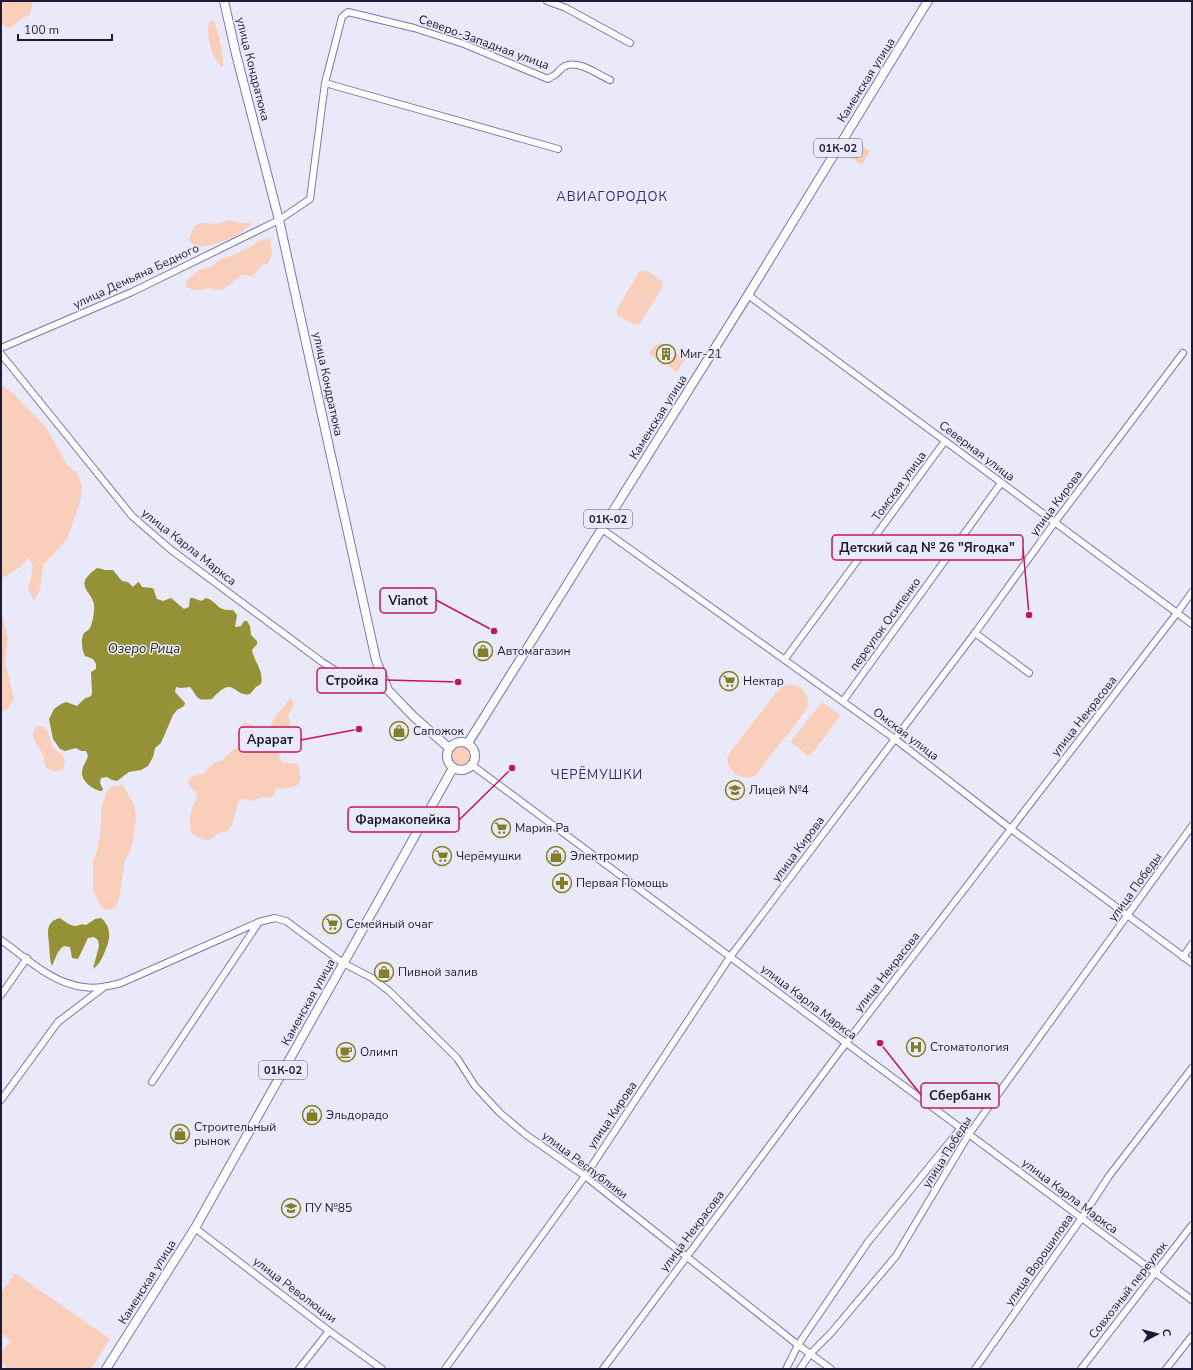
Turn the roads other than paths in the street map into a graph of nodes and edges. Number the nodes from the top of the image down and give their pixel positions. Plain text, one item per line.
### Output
1 (224, 1) edge
2 (547, 1) edge
3 (928, 1) edge
4 (630, 43) dead end
5 (610, 80) dead end
6 (325, 83) junction
7 (558, 149) dead end
8 (279, 220) junction
9 (748, 295) junction
10 (1, 348) edge
11 (1183, 353) dead end
12 (1, 354) edge
13 (945, 441) junction
14 (1001, 483) junction
15 (1055, 522) junction
16 (602, 529) junction
17 (1192, 592) edge
18 (1177, 613) junction
19 (1192, 624) edge
20 (975, 633) junction
21 (785, 659) junction
22 (1029, 673) dead end
23 (388, 690) junction
24 (843, 701) junction
25 (895, 739) junction
26 (468, 743) junction
27 (449, 748) junction
28 (472, 765) junction
29 (453, 768) junction
30 (1192, 826) edge
31 (1011, 829) junction
32 (1128, 916) junction
33 (259, 922) junction
34 (1, 940) edge
35 (1192, 944) edge
36 (1183, 956) junction
37 (730, 957) junction
38 (27, 958) junction
39 (343, 963) junction
40 (1192, 963) edge
41 (104, 987) junction
42 (1, 995) edge
43 (846, 1043) junction
44 (1192, 1068) edge
45 (152, 1082) dead end
46 (1, 1100) edge
47 (961, 1128) junction
48 (969, 1134) junction
49 (585, 1176) junction
50 (1081, 1219) junction
51 (1192, 1225) edge
52 (195, 1228) junction
53 (687, 1256) junction
54 (1156, 1273) junction
55 (1192, 1300) edge
56 (330, 1331) junction
57 (1192, 1336) edge
58 (798, 1345) junction
59 (810, 1354) junction
60 (106, 1369) edge
61 (299, 1369) edge
62 (382, 1369) edge
63 (445, 1369) edge
64 (603, 1369) edge
65 (786, 1369) edge
66 (800, 1369) edge
67 (831, 1369) edge
68 (975, 1369) edge
69 (1081, 1369) edge
70 (1166, 1369) edge

1 - 8 main road, улица Кондратюка
2 - 4 street
3 - 9 main road, Каменская улица / 01К-02
5 - 6 street, Северо-Западная улица
6 - 7 street
6 - 8 street, Северо-Западная улица
8 - 10 street, улица Демьяна Бедного
8 - 23 main road, улица Кондратюка
9 - 13 street, Северная улица
9 - 16 main road, Каменская улица / 01К-02
11 - 15 street, улица Кирова
12 - 23 street, улица Карла Маркса
13 - 14 street, Северная улица
13 - 21 street, Томская улица
14 - 15 street, Северная улица
14 - 24 street, переулок Осипенко
15 - 18 street, Северная улица
15 - 20 street, улица Кирова
16 - 21 street, Омская улица
16 - 26 main road, Каменская улица / 01К-02
17 - 18 street, улица Некрасова
18 - 19 street, Северная улица
18 - 31 street, улица Некрасова
20 - 22 street
20 - 25 street, улица Кирова
21 - 24 street, Омская улица
23 - 27 main road, улица Кондратюка
24 - 25 street, Омская улица
25 - 31 street, Омская улица
25 - 37 street, улица Кирова
26 - 27 main road
26 - 28 main road
27 - 29 main road
28 - 29 main road
28 - 37 street, улица Карла Маркса
29 - 39 main road, Каменская улица / 01К-02
30 - 32 street, улица Победы
31 - 32 street, Омская улица
31 - 43 street, улица Некрасова
32 - 36 street, Омская улица
32 - 48 street, улица Победы
33 - 39 street, улица Республики
33 - 41 street, улица Республики
33 - 45 street
34 - 38 street
35 - 36 street
36 - 40 street, Омская улица
37 - 43 street, улица Карла Маркса
37 - 49 street, улица Кирова
38 - 41 street
38 - 42 street
39 - 49 street, улица Республики
39 - 52 main road, Каменская улица / 01К-02
41 - 46 street
43 - 47 street, улица Карла Маркса
43 - 53 street, улица Некрасова
44 - 50 street, улица Ворошилова
47 - 48 street, улица Карла Маркса
47 - 58 street
48 - 50 street, улица Карла Маркса
48 - 59 street, улица Победы
49 - 53 street, улица Республики
49 - 63 street, улица Кирова
50 - 54 street, улица Карла Маркса
50 - 68 street, улица Ворошилова
51 - 54 street, Совхозный переулок
52 - 56 street, улица Революции
52 - 60 main road, Каменская улица / 01К-02
53 - 58 street, улица Республики
53 - 64 street, улица Некрасова
54 - 55 street, улица Карла Маркса
54 - 69 street, Совхозный переулок
56 - 61 street
56 - 62 street, улица Революции
57 - 70 street
58 - 59 street, улица Республики
58 - 65 street
59 - 66 street, улица Победы
59 - 67 street, улица Республики

